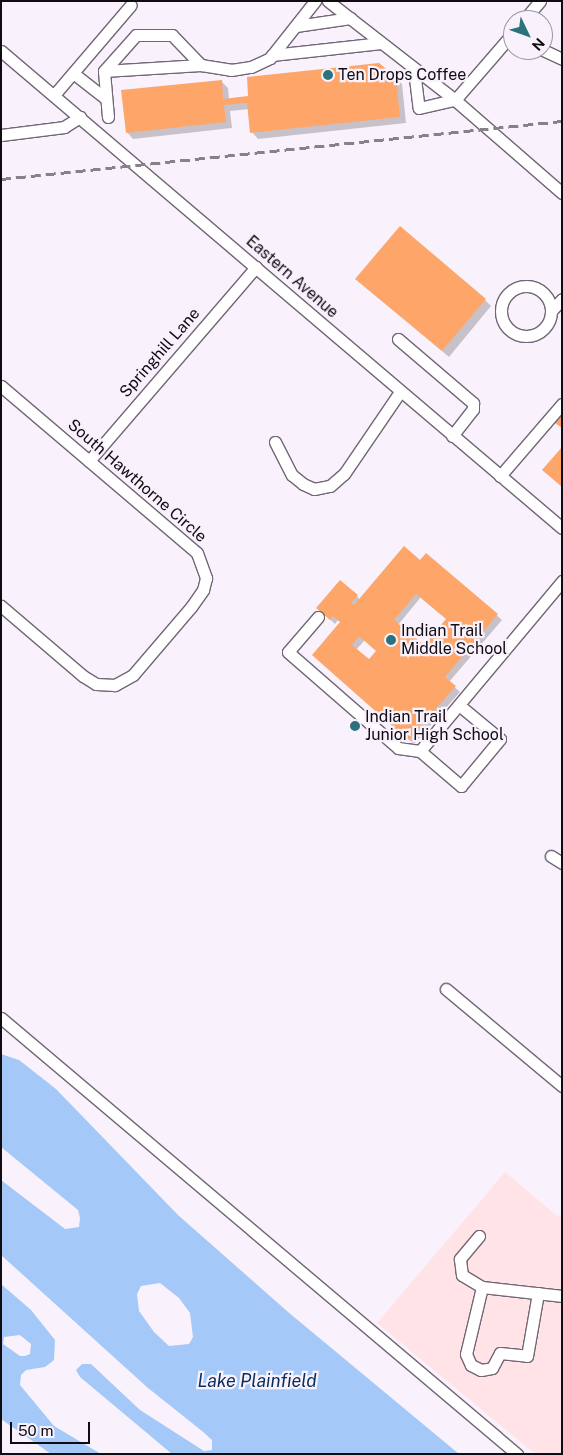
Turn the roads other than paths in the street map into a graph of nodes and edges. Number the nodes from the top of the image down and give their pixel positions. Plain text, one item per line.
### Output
1 (315, 1) edge
2 (328, 1) edge
3 (131, 5) dead end
4 (350, 18) junction
5 (296, 26) junction
6 (380, 43) junction
7 (503, 45) edge
8 (1, 51) edge
9 (272, 55) junction
10 (201, 65) junction
11 (414, 70) junction
12 (104, 71) junction
13 (73, 73) junction
14 (54, 95) junction
15 (106, 98) junction
16 (455, 100) junction
17 (80, 117) junction
18 (108, 118) dead end
19 (1, 136) edge
20 (562, 193) edge
21 (256, 267) junction
22 (562, 299) edge
23 (551, 311) junction
24 (398, 339) dead end
25 (1, 386) edge
26 (400, 392) junction
27 (562, 404) edge
28 (452, 436) junction
29 (275, 442) dead end
30 (89, 460) junction
31 (500, 476) junction
32 (561, 527) edge
33 (562, 581) edge
34 (1, 606) edge
35 (318, 617) dead end
36 (459, 705) junction
37 (420, 751) junction
38 (552, 856) dead end
39 (562, 863) edge
40 (446, 989) dead end
41 (1, 1018) edge
42 (562, 1086) edge
43 (479, 1236) dead end
44 (482, 1288) junction
45 (538, 1293) junction
46 (562, 1296) edge
47 (517, 1454) edge

1 - 5 street
2 - 4 street
3 - 13 street
4 - 5 street
4 - 6 street
5 - 9 street
6 - 9 street
6 - 11 street
7 - 16 street
8 - 14 street, Eastern Avenue
9 - 10 street
10 - 12 street
10 - 12 street
11 - 16 street
11 - 16 street
12 - 15 street
13 - 14 street
13 - 15 street
14 - 17 street, Eastern Avenue
15 - 18 street
16 - 20 street
17 - 19 street
17 - 21 street, Eastern Avenue
21 - 26 street, Eastern Avenue
21 - 30 street, Springhill Lane
22 - 23 street
23 - 23 street
24 - 28 street
25 - 30 street, South Hawthorne Circle
26 - 28 street, Eastern Avenue
26 - 29 street
27 - 31 street
28 - 31 street, Eastern Avenue
30 - 34 street, South Hawthorne Circle
31 - 32 street, Eastern Avenue
33 - 36 street
35 - 37 street
36 - 37 street
36 - 37 street
38 - 39 street
40 - 42 street
41 - 47 street
43 - 44 street
44 - 45 street
44 - 45 street
45 - 46 street

